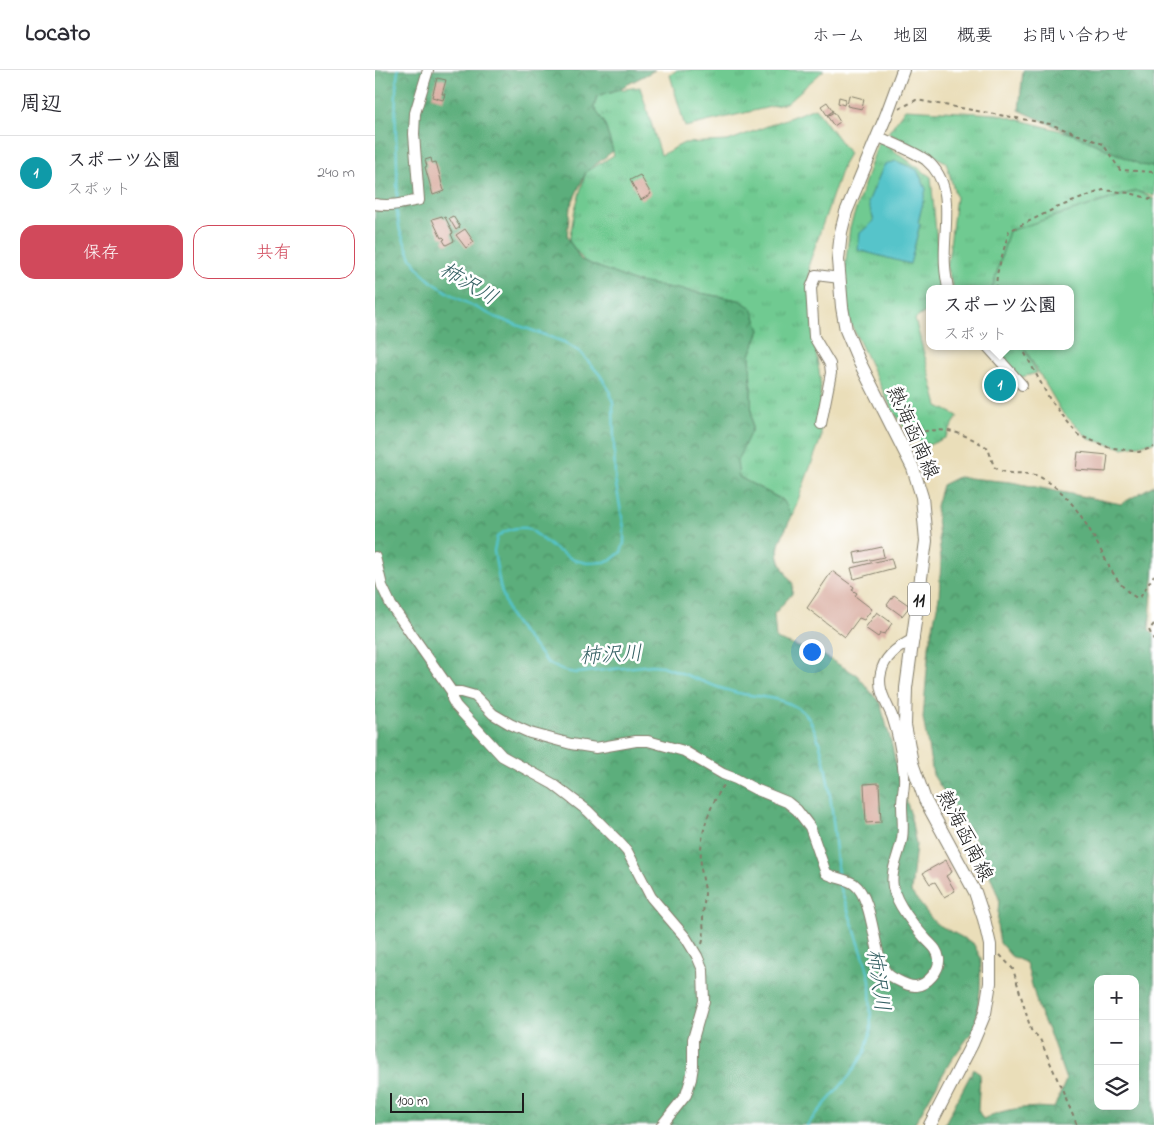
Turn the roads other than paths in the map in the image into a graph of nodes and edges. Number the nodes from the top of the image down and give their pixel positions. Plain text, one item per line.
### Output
1 (428, 70) edge
2 (903, 70) edge
3 (877, 136) junction
4 (375, 204) edge
5 (839, 278) junction
6 (948, 285) edge
7 (991, 350) edge
8 (1022, 384) dead end
9 (821, 424) dead end
10 (375, 557) edge
11 (914, 639) junction
12 (452, 692) junction
13 (662, 1125) edge
14 (930, 1125) edge

1 - 4 street
2 - 3 main road, 熱海函南線 / 11
3 - 5 main road, 熱海函南線 / 11
3 - 6 street
5 - 9 street
5 - 11 main road, 熱海函南線 / 11
7 - 8 street
10 - 12 street
11 - 12 street
11 - 14 main road, 熱海函南線 / 11
12 - 13 street

